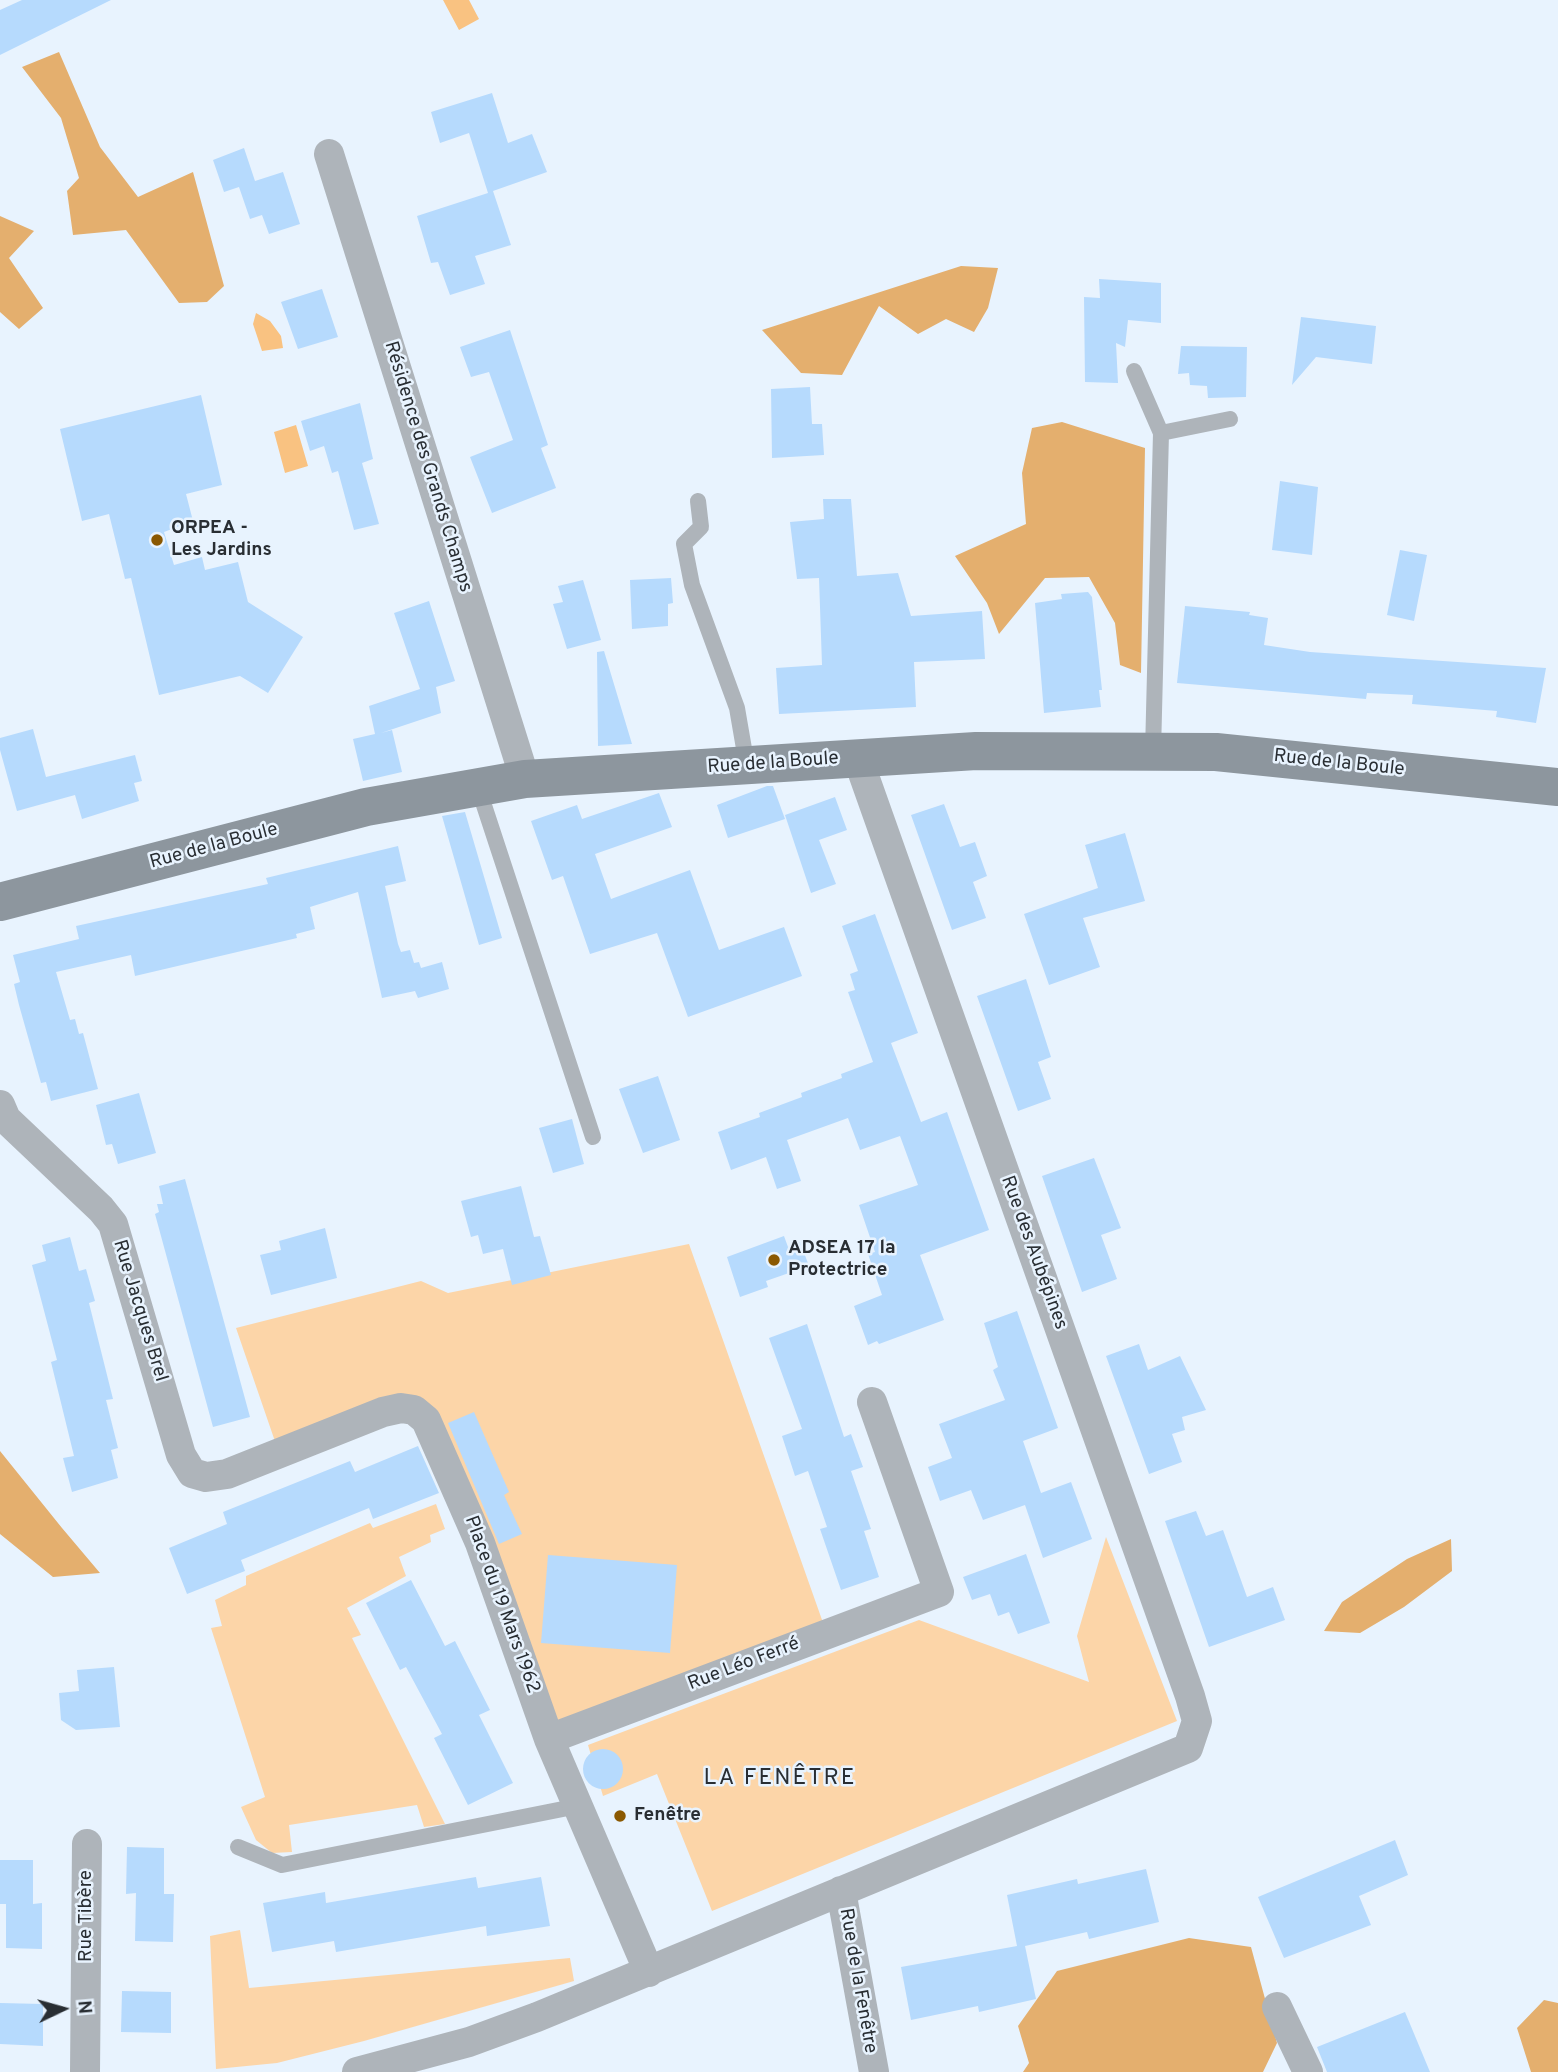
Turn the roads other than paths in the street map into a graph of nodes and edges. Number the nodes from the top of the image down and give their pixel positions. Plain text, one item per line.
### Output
1 (328, 154) dead end
2 (1134, 371) dead end
3 (1230, 419) dead end
4 (1161, 433) junction
5 (698, 500) dead end
6 (1153, 752) junction
7 (858, 759) junction
8 (747, 766) junction
9 (525, 779) junction
10 (1558, 787) edge
11 (478, 788) junction
12 (0, 902) edge
13 (0, 1105) edge
14 (593, 1137) dead end
15 (872, 1402) dead end
16 (414, 1409) joint
17 (549, 1739) junction
18 (578, 1806) junction
19 (87, 1844) dead end
20 (238, 1847) dead end
21 (841, 1891) junction
22 (649, 1972) junction
23 (1277, 2007) dead end
24 (85, 2072) edge
25 (357, 2072) edge
26 (874, 2072) edge
27 (1308, 2072) edge

1 - 9 street, Résidence des Grands Champs
2 - 4 lane
3 - 4 lane
4 - 6 lane
5 - 8 lane
6 - 7 street, Rue de la Boule
6 - 10 street, Rue de la Boule
7 - 8 street, Rue de la Boule
7 - 21 street, Rue des Aubépines
8 - 9 street, Rue de la Boule
9 - 11 street, Rue de la Boule
11 - 12 street, Rue de la Boule
11 - 14 lane
13 - 16 street, Rue Jacques Brel
15 - 17 street, Rue Léo Ferré
16 - 17 street, Place du 19 Mars 1962
17 - 18 street, Place du 19 Mars 1962
18 - 20 lane
18 - 22 street, Place du 19 Mars 1962
19 - 24 street, Rue Tibère
21 - 22 street
21 - 26 street, Rue de la Fenêtre
22 - 25 street
23 - 27 street

